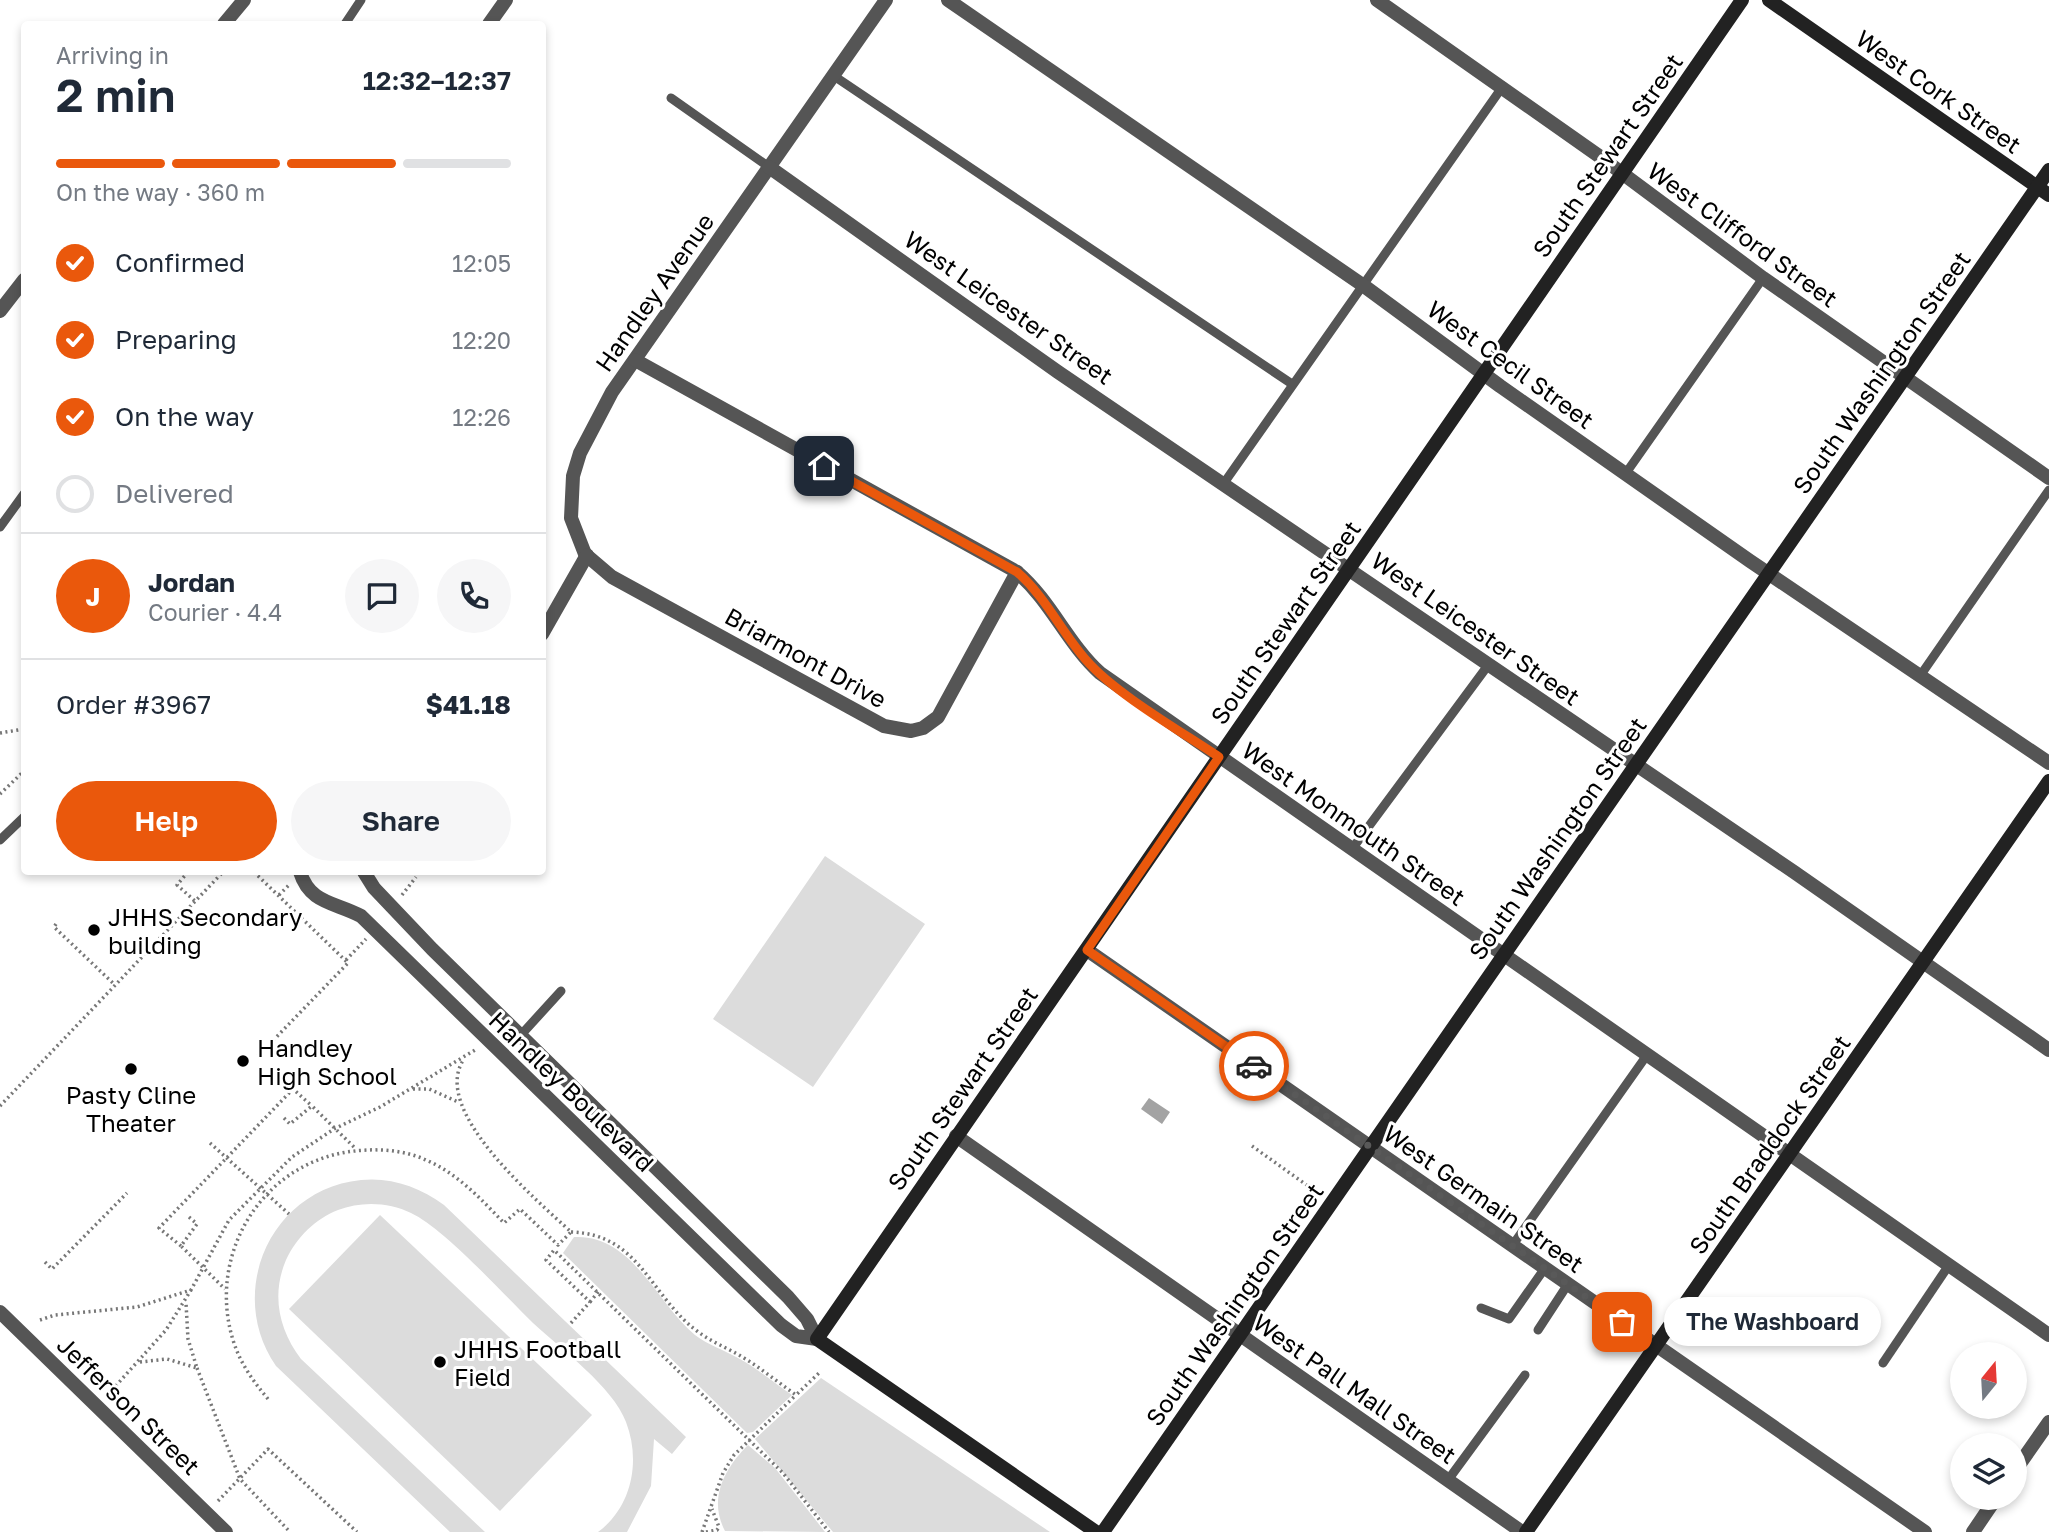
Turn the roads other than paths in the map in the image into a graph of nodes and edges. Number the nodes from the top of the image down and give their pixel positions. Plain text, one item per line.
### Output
1 (244, 0) edge
2 (361, 0) edge
3 (506, 0) edge
4 (887, 0) edge
5 (948, 0) edge
6 (1377, 0) edge
7 (1742, 0) edge
8 (1769, 0) edge
9 (226, 21) edge
10 (347, 21) edge
11 (491, 21) edge
12 (834, 76) junction
13 (1503, 86) junction
14 (671, 98) dead end
15 (769, 167) junction
16 (2049, 170) edge
17 (1622, 173) junction
18 (2043, 191) edge
19 (1763, 278) junction
20 (21, 284) edge
21 (1364, 286) junction
22 (0, 311) edge
23 (635, 359) junction
24 (1483, 374) junction
25 (1905, 377) junction
26 (1292, 384) junction
27 (1626, 473) junction
28 (2049, 478) edge
29 (1223, 483) junction
30 (2049, 490) edge
31 (21, 498) edge
32 (0, 527) edge
33 (587, 555) junction
34 (1349, 568) junction
35 (1017, 572) junction
36 (1769, 573) junction
37 (546, 627) edge
38 (1489, 664) junction
39 (1920, 676) junction
40 (1219, 757) junction
41 (2049, 763) edge
42 (1635, 765) junction
43 (2049, 781) edge
44 (21, 820) edge
45 (0, 840) edge
46 (1352, 849) junction
47 (302, 875) edge
48 (366, 875) edge
49 (1087, 950) junction
50 (1504, 955) junction
51 (1923, 962) junction
52 (561, 992) dead end
53 (522, 1038) junction
54 (2049, 1050) edge
55 (1647, 1055) junction
56 (506, 1060) junction
57 (956, 1136) junction
58 (1371, 1147) junction
59 (1789, 1154) junction
60 (665, 1177) junction
61 (647, 1196) junction
62 (1512, 1245) junction
63 (1949, 1265) junction
64 (1545, 1268) junction
65 (1568, 1284) junction
66 (1481, 1308) dead end
67 (0, 1312) edge
68 (1538, 1330) dead end
69 (1240, 1335) junction
70 (2049, 1335) edge
71 (817, 1339) junction
72 (1656, 1345) junction
73 (1883, 1363) dead end
74 (1525, 1375) dead end
75 (2049, 1422) edge
76 (2027, 1453) edge
77 (1448, 1480) junction
78 (1988, 1510) edge
79 (226, 1532) edge
80 (1096, 1532) edge
81 (1103, 1532) edge
82 (1524, 1532) edge
83 (1925, 1532) edge
84 (1973, 1532) edge

1 - 9 street
2 - 10 lane
3 - 11 street
4 - 12 street, Handley Avenue
5 - 21 street, West Cecil Street
6 - 13 street, West Clifford Street
7 - 17 street, South Stewart Street
8 - 18 street, West Cork Street
12 - 15 street, Handley Avenue
12 - 26 lane
13 - 17 street, West Clifford Street
13 - 21 lane
14 - 15 lane, West Leicester Street
15 - 23 street, Handley Avenue
15 - 29 street, West Leicester Street
16 - 18 street, South Washington Street
17 - 19 street, West Clifford Street
17 - 24 street, South Stewart Street
18 - 25 street, South Washington Street
19 - 25 street, West Clifford Street
19 - 27 lane
20 - 22 street
21 - 24 street, West Cecil Street
21 - 26 lane
23 - 33 street, Handley Avenue
23 - 35 street, West Monmouth Street
24 - 27 street, West Cecil Street
24 - 34 street, South Stewart Street
25 - 28 street, West Clifford Street
25 - 36 street, South Washington Street
26 - 29 lane
27 - 36 street, West Cecil Street
29 - 34 street, West Leicester Street
30 - 39 lane
31 - 32 lane
33 - 35 street, Briarmont Drive
33 - 37 street
34 - 38 street, West Leicester Street
34 - 40 street, South Stewart Street
35 - 40 street, West Monmouth Street
36 - 39 street, West Cecil Street
36 - 42 street, South Washington Street
38 - 42 street, West Leicester Street
38 - 46 lane
39 - 41 street, West Cecil Street
40 - 46 street, West Monmouth Street
40 - 49 street, South Stewart Street
42 - 50 street, South Washington Street
42 - 51 street, West Leicester Street
43 - 51 street, South Braddock Street
44 - 45 lane
46 - 50 street, West Monmouth Street
47 - 56 street, Handley Boulevard
48 - 53 street, Handley Boulevard
49 - 57 street, South Stewart Street
49 - 58 street, West Germain Street
50 - 55 street, West Monmouth Street
50 - 58 street, South Washington Street
51 - 54 street, West Leicester Street
51 - 59 street, South Braddock Street
52 - 53 lane
53 - 56 street
53 - 60 street, Handley Boulevard
55 - 59 street, West Monmouth Street
55 - 62 lane
56 - 61 street, Handley Boulevard
57 - 69 street, West Pall Mall Street
57 - 71 street, South Stewart Street
58 - 62 street, West Germain Street
58 - 69 street, South Washington Street
59 - 63 street, West Monmouth Street
59 - 72 street, South Braddock Street
60 - 61 street
60 - 71 street, Handley Boulevard
61 - 71 street, Handley Boulevard
62 - 64 street, West Germain Street
63 - 70 street, West Monmouth Street
63 - 73 lane
64 - 65 street, West Germain Street
64 - 66 lane
65 - 68 lane
65 - 72 street, West Germain Street
67 - 79 street, Jefferson Street
69 - 77 street, West Pall Mall Street
69 - 81 street, South Washington Street
71 - 80 street, Handley Boulevard
72 - 82 street, South Braddock Street
72 - 83 street, West Germain Street
74 - 77 lane
75 - 76 street
77 - 82 street, West Pall Mall Street
78 - 84 street

